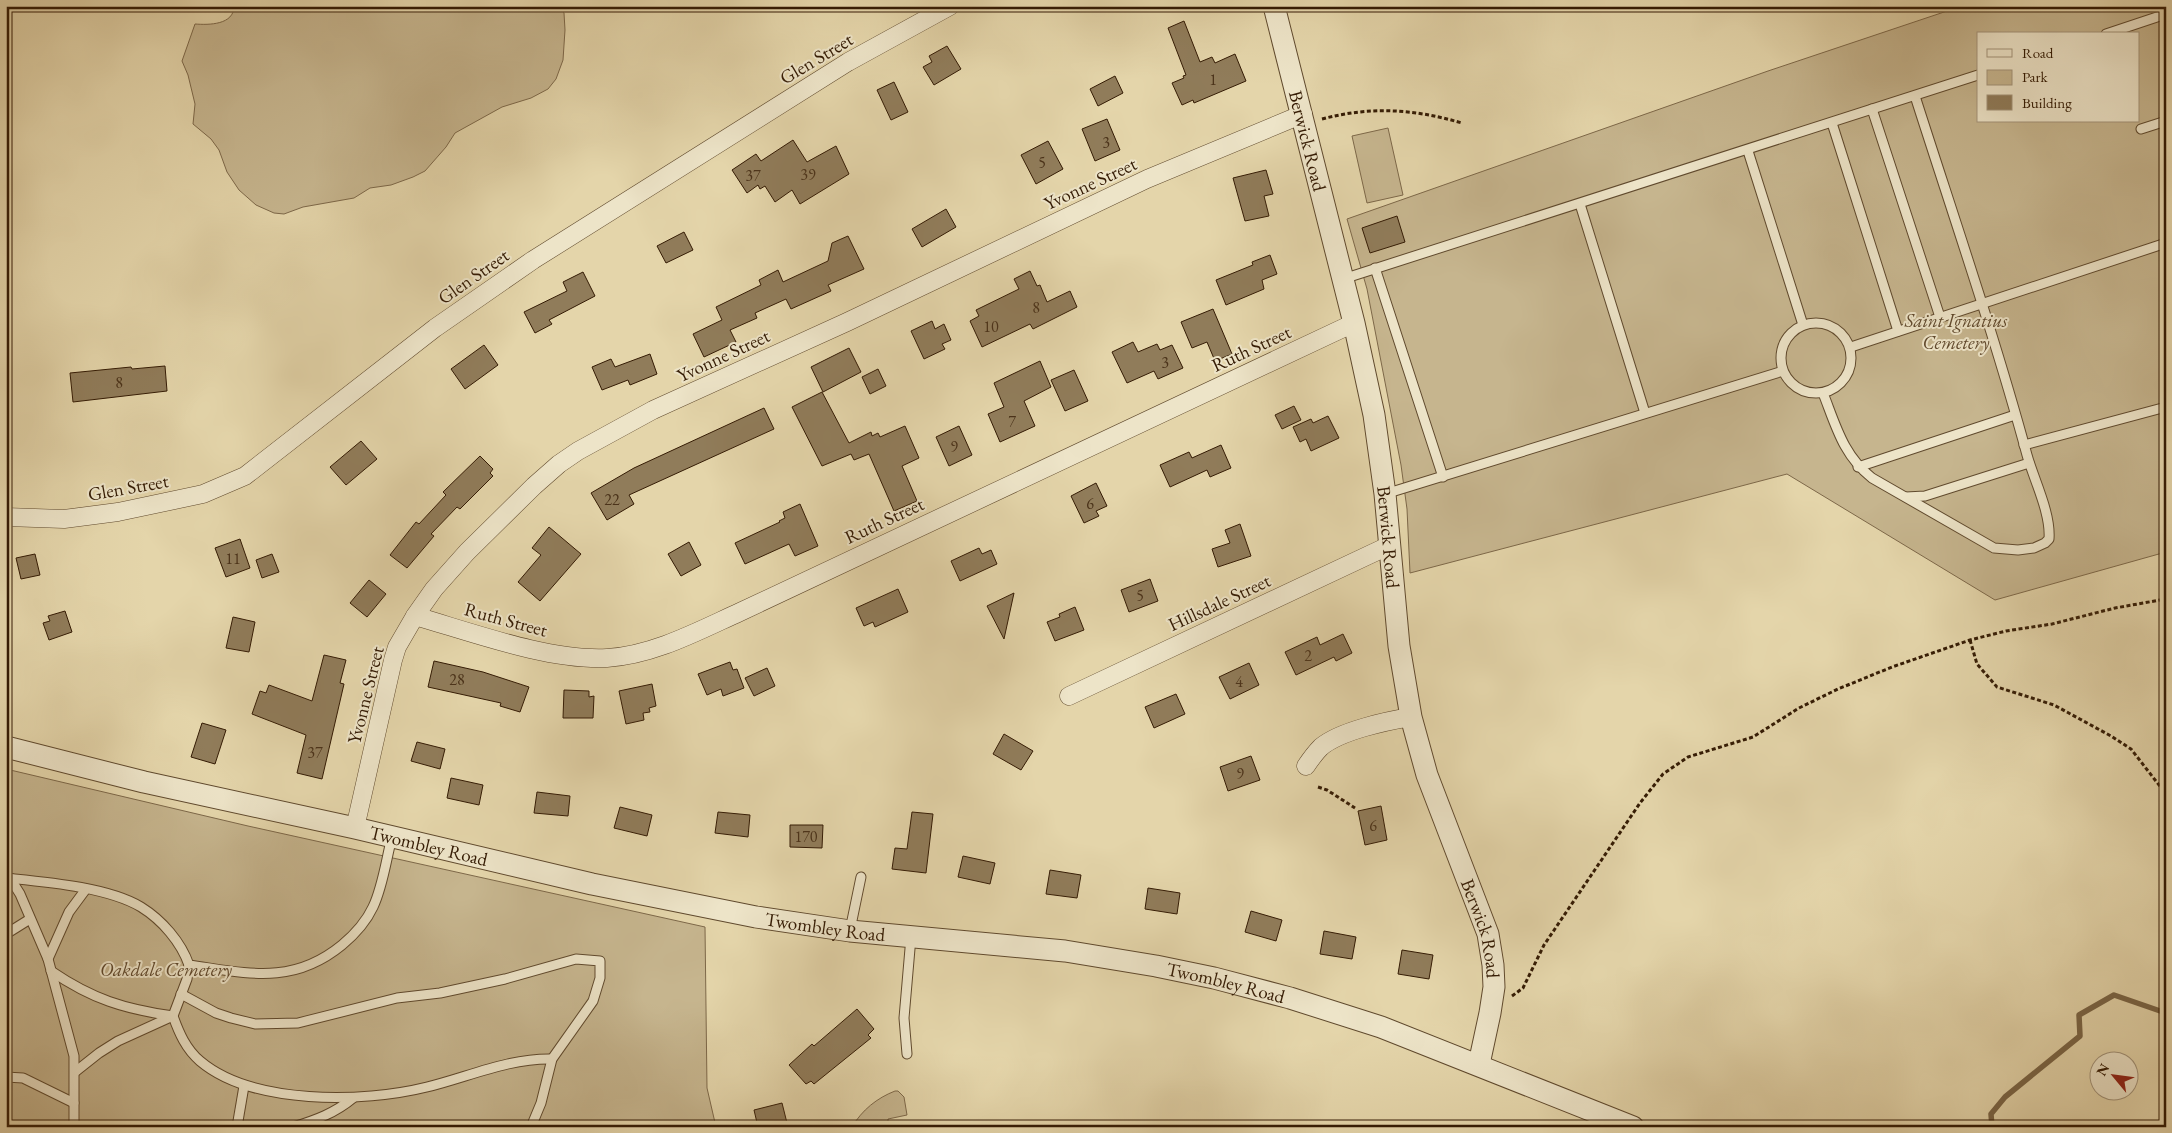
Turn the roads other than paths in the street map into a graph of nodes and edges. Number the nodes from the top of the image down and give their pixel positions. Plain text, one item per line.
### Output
1 (950, 6) edge
2 (1274, 6) edge
3 (2166, 14) edge
4 (2112, 32) edge
5 (1977, 75) edge
6 (1915, 96) junction
7 (1872, 109) junction
8 (1304, 119) junction
9 (2166, 121) edge
10 (1832, 123) junction
11 (2142, 129) dead end
12 (1748, 151) junction
13 (1580, 204) junction
14 (2166, 243) edge
15 (1376, 268) junction
16 (1343, 280) junction
17 (1982, 304) junction
18 (1940, 317) junction
19 (1354, 323) junction
20 (1803, 325) junction
21 (1898, 331) junction
22 (1851, 347) junction
23 (1783, 371) junction
24 (1823, 393) junction
25 (2166, 407) edge
26 (1645, 413) junction
27 (2015, 415) junction
28 (2024, 445) junction
29 (2029, 463) junction
30 (1858, 467) junction
31 (1444, 477) junction
32 (1384, 494) junction
33 (1901, 496) junction
34 (6, 517) edge
35 (1388, 546) junction
36 (415, 616) junction
37 (1069, 696) dead end
38 (1411, 717) junction
39 (6, 747) edge
40 (1306, 766) dead end
41 (355, 828) junction
42 (392, 837) junction
43 (861, 877) dead end
44 (8, 878) edge
45 (86, 890) junction
46 (30, 919) junction
47 (850, 931) junction
48 (6, 934) edge
49 (911, 936) junction
50 (48, 959) junction
51 (189, 965) junction
52 (51, 971) junction
53 (181, 994) junction
54 (173, 1016) junction
55 (907, 1054) dead end
56 (552, 1058) junction
57 (1479, 1064) junction
58 (75, 1072) junction
59 (6, 1077) edge
60 (244, 1086) junction
61 (353, 1098) junction
62 (74, 1103) junction
63 (534, 1126) edge
64 (74, 1127) edge
65 (236, 1127) edge
66 (294, 1127) edge
67 (1634, 1127) edge

1 - 34 street, Glen Street
2 - 8 street, Berwick Road
3 - 4 lane
5 - 6 lane
6 - 7 lane
6 - 17 lane
7 - 10 lane
7 - 18 lane
8 - 16 street, Berwick Road
8 - 36 street, Yvonne Street
9 - 11 lane
10 - 12 lane
10 - 21 lane
12 - 13 lane
12 - 20 lane
13 - 15 lane
13 - 26 lane
14 - 17 lane
15 - 16 lane
15 - 31 lane
16 - 19 street, Berwick Road
17 - 18 lane
17 - 27 lane
18 - 21 lane
19 - 32 street, Berwick Road
19 - 36 street, Ruth Street
20 - 22 lane
20 - 23 lane
21 - 22 lane
22 - 24 lane
23 - 24 lane
23 - 26 lane
24 - 30 lane
25 - 28 lane
26 - 31 lane
27 - 28 lane
27 - 30 lane
28 - 29 lane
29 - 33 lane
29 - 33 lane
30 - 33 lane
31 - 32 lane
32 - 35 street, Berwick Road
35 - 37 street, Hillsdale Street
35 - 38 street, Berwick Road
36 - 41 street, Yvonne Street
38 - 40 street
38 - 57 street, Berwick Road
39 - 41 street, Twombley Road
41 - 42 street, Twombley Road
42 - 47 street, Twombley Road
42 - 51 lane
43 - 47 lane
44 - 45 lane
44 - 46 lane
45 - 50 lane
45 - 51 lane
46 - 48 lane
46 - 50 lane
47 - 49 street, Twombley Road
49 - 55 lane
49 - 57 street, Twombley Road
50 - 52 lane
51 - 53 lane
52 - 54 lane
52 - 58 lane
53 - 54 lane
53 - 56 lane
54 - 58 lane
54 - 60 lane
56 - 61 lane
56 - 63 lane
57 - 67 street, Twombley Road
58 - 62 lane
59 - 62 lane
60 - 61 lane
60 - 65 lane
61 - 66 lane
62 - 64 lane

